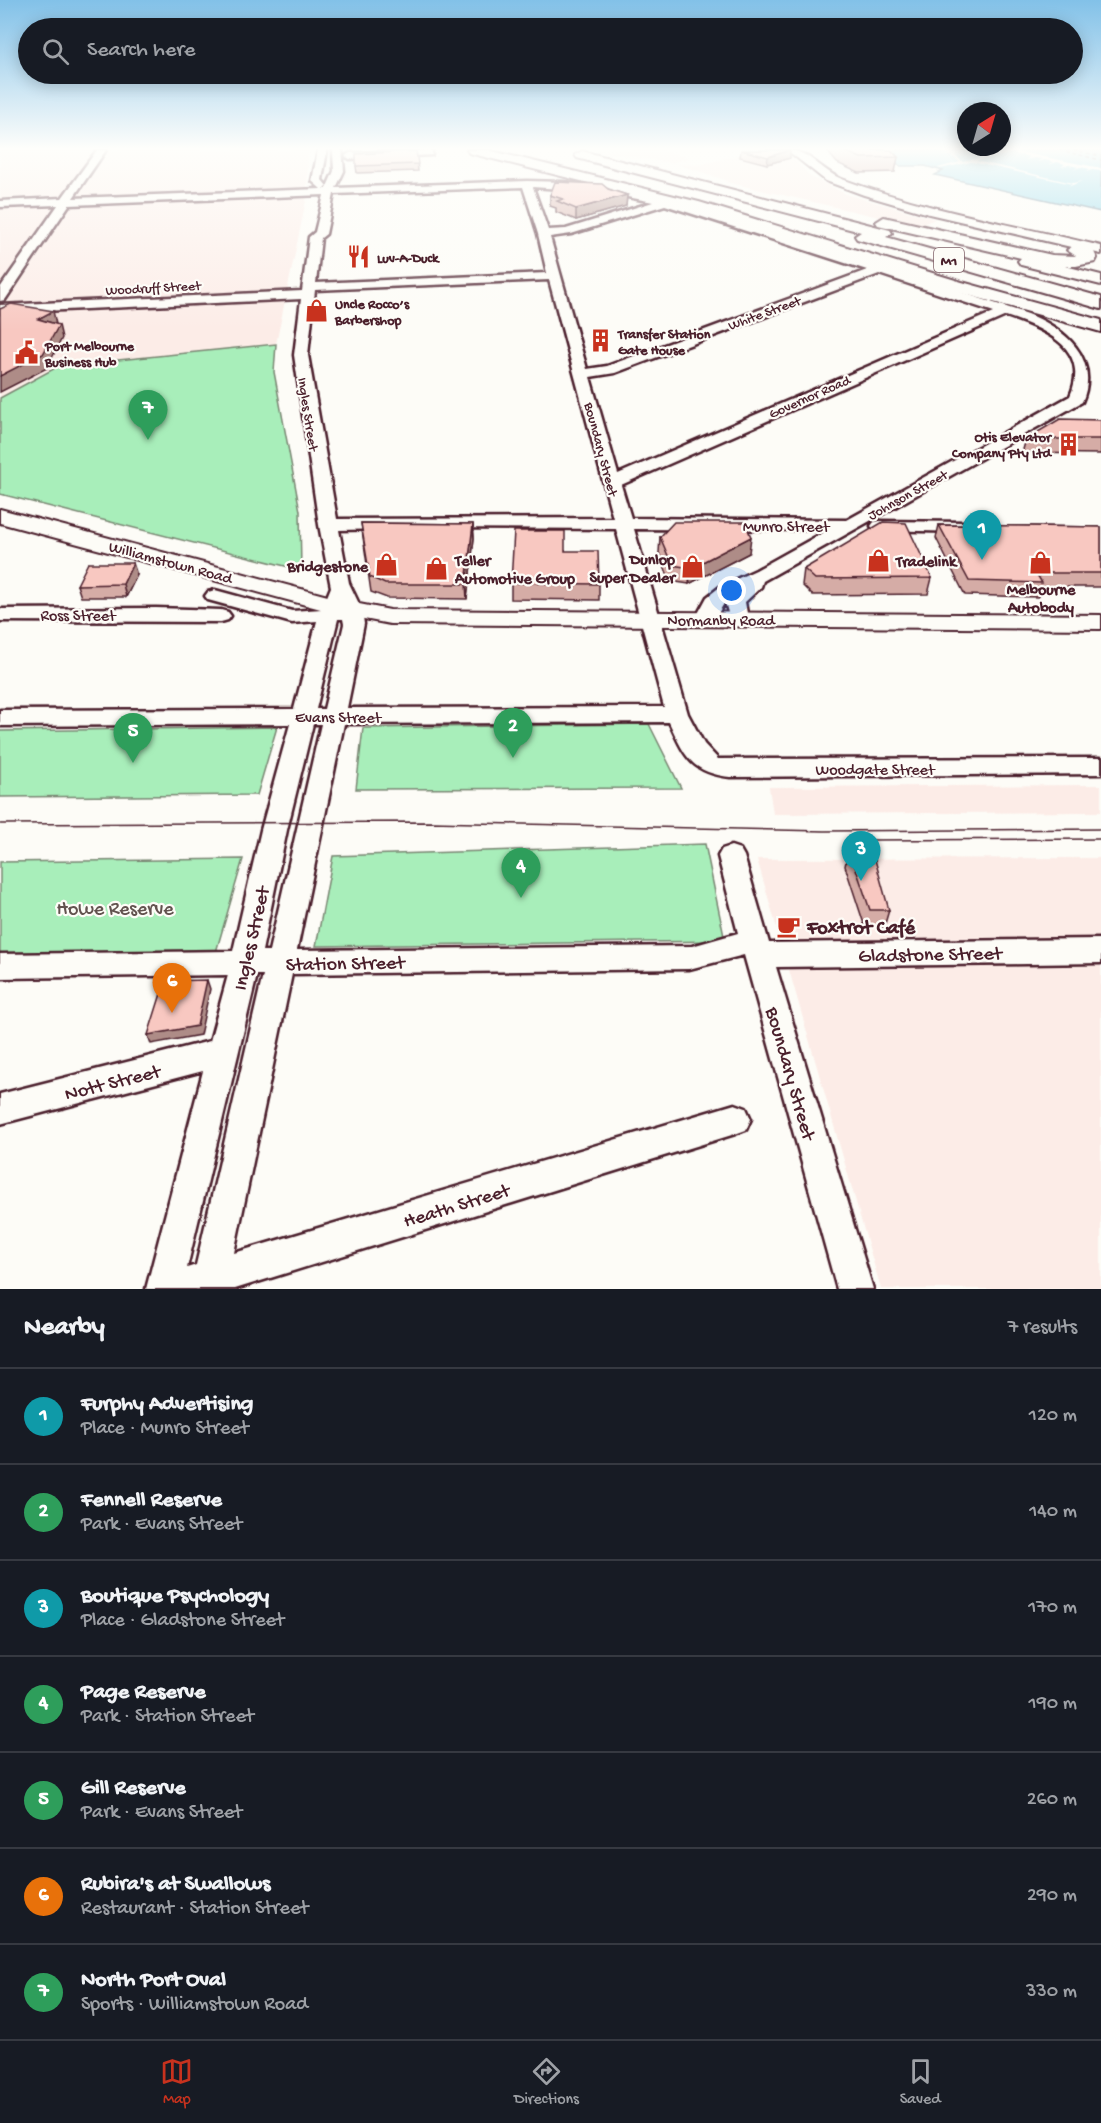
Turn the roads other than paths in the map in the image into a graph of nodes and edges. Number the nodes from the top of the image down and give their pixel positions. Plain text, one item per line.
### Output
1 (61, 210) edge
2 (316, 210) edge
3 (324, 210) edge
4 (536, 210) edge
5 (639, 210) edge
6 (691, 210) edge
7 (712, 210) edge
8 (730, 210) edge
9 (749, 210) edge
10 (785, 210) edge
11 (793, 210) edge
12 (816, 210) edge
13 (918, 210) edge
14 (932, 210) edge
15 (323, 216) junction
16 (737, 217) junction
17 (311, 222) junction
18 (875, 231) junction
19 (544, 234) junction
20 (1075, 250) junction
21 (1101, 250) edge
22 (1101, 257) edge
23 (1050, 260) junction
24 (1101, 265) edge
25 (878, 270) junction
26 (554, 276) junction
27 (1100, 284) edge
28 (308, 291) junction
29 (0, 297) edge
30 (0, 309) edge
31 (1006, 311) junction
32 (1096, 317) edge
33 (1101, 333) edge
34 (1101, 338) edge
35 (582, 374) junction
36 (611, 483) junction
37 (1, 519) edge
38 (328, 525) junction
39 (622, 525) junction
40 (850, 525) junction
41 (987, 527) edge
42 (208, 571) junction
43 (763, 574) junction
44 (339, 605) junction
45 (220, 609) junction
46 (0, 615) edge
47 (649, 619) junction
48 (705, 619) junction
49 (738, 619) junction
50 (1101, 622) edge
51 (677, 714) junction
52 (319, 716) junction
53 (0, 718) edge
54 (1101, 766) edge
55 (731, 856) dead end
56 (757, 948) junction
57 (1101, 951) edge
58 (245, 963) junction
59 (279, 963) junction
60 (0, 966) edge
61 (223, 1052) junction
62 (0, 1109) edge
63 (735, 1119) dead end
64 (210, 1284) edge
65 (164, 1289) edge
66 (176, 1289) edge
67 (855, 1289) edge

1 - 29 street
2 - 17 street, Ingles Street
3 - 15 street, Ingles Street
4 - 19 street, Boundary Street
5 - 19 street
6 - 25 street
7 - 16 highway, M1
8 - 32 highway
9 - 32 highway
10 - 18 highway, M1
11 - 18 highway
12 - 27 highway
13 - 20 main road
14 - 21 main road
15 - 17 street
15 - 17 street, Ingles Street
16 - 32 highway, M1
16 - 32 highway
17 - 28 street, Ingles Street
18 - 23 highway
18 - 27 highway
18 - 27 highway, M1
18 - 32 highway, M1
19 - 26 street, Boundary Street
20 - 22 main road
20 - 23 highway
23 - 24 highway
25 - 31 street
25 - 35 street, White Street
26 - 28 street, Woodruff Street
26 - 35 street, Boundary Street
28 - 30 street, Woodruff Street
28 - 38 street, Ingles Street
31 - 36 street, Governor Road
31 - 40 street, Johnson Street
32 - 33 highway
32 - 34 highway
35 - 36 street, Boundary Street
36 - 39 street, Boundary Street
37 - 42 main road, Williamstown Road
38 - 39 street, Munro Street
38 - 44 street, Ingles Street
39 - 40 street, Munro Street
39 - 47 street, Boundary Street
40 - 41 street, Munro Street
40 - 43 street, Johnson Street
42 - 44 main road, Williamstown Road
42 - 45 street
43 - 48 street, Johnson Street
43 - 49 street, Johnson Street
44 - 45 street, Ross Street
44 - 47 main road, Normanby Road
44 - 52 street, Ingles Street
45 - 46 street, Ross Street
47 - 48 main road, Normanby Road
47 - 51 street, Boundary Street
48 - 49 main road, Normanby Road
49 - 50 main road, Normanby Road
51 - 52 street, Evans Street
51 - 54 street, Woodgate Street
52 - 53 street, Evans Street
52 - 58 street, Ingles Street
52 - 59 street, Ingles Street
55 - 56 street, Boundary Street
56 - 57 street, Gladstone Street
56 - 59 street, Station Street
56 - 67 street, Boundary Street
58 - 59 street, Station Street
58 - 60 street, Station Street
58 - 61 street, Ingles Street
59 - 64 street, Ingles Street
61 - 62 street, Nott Street
61 - 65 street, Ingles Street
63 - 64 street, Heath Street
64 - 66 street, Heath Street

